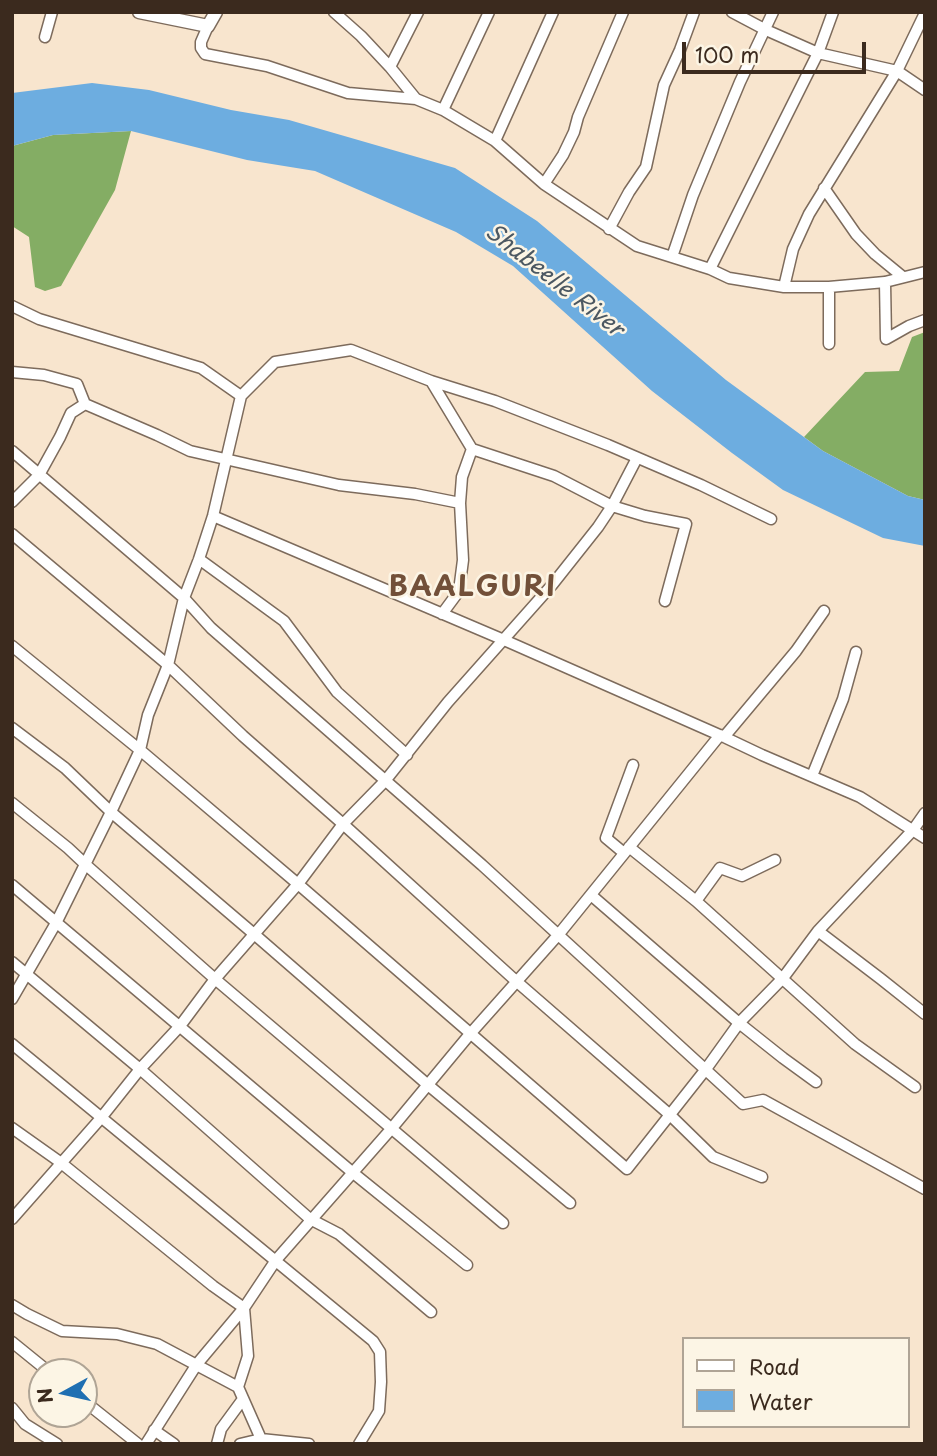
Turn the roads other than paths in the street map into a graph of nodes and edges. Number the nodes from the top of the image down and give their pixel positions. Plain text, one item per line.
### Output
1 (52, 12) edge
2 (139, 12) edge
3 (216, 12) edge
4 (334, 12) edge
5 (418, 12) edge
6 (489, 12) edge
7 (553, 12) edge
8 (623, 12) edge
9 (694, 12) edge
10 (733, 12) edge
11 (773, 12) edge
12 (833, 12) edge
13 (925, 13) edge
14 (208, 26) junction
15 (766, 30) junction
16 (45, 37) dead end
17 (818, 53) junction
18 (390, 67) junction
19 (897, 71) junction
20 (925, 90) edge
21 (416, 99) junction
22 (443, 110) junction
23 (495, 141) junction
24 (544, 184) junction
25 (824, 188) junction
26 (609, 229) junction
27 (672, 257) junction
28 (710, 270) junction
29 (925, 272) edge
30 (903, 277) junction
31 (885, 282) junction
32 (784, 287) junction
33 (830, 287) junction
34 (12, 306) edge
35 (925, 320) edge
36 (829, 344) dead end
37 (12, 372) edge
38 (430, 381) junction
39 (241, 396) junction
40 (85, 404) junction
41 (472, 449) junction
42 (12, 451) edge
43 (637, 457) junction
44 (225, 459) junction
45 (39, 475) junction
46 (12, 502) edge
47 (460, 503) junction
48 (612, 506) junction
49 (213, 516) junction
50 (771, 519) dead end
51 (12, 534) edge
52 (199, 559) junction
53 (184, 598) junction
54 (665, 601) dead end
55 (824, 611) dead end
56 (442, 614) junction
57 (504, 640) junction
58 (12, 646) edge
59 (856, 652) dead end
60 (168, 665) junction
61 (12, 727) edge
62 (722, 736) junction
63 (140, 750) junction
64 (407, 755) junction
65 (633, 765) dead end
66 (812, 776) junction
67 (385, 781) junction
68 (12, 803) edge
69 (111, 813) junction
70 (925, 813) edge
71 (343, 824) junction
72 (913, 830) junction
73 (925, 838) edge
74 (626, 850) junction
75 (775, 860) dead end
76 (85, 864) junction
77 (298, 884) junction
78 (12, 886) edge
79 (591, 895) junction
80 (696, 901) junction
81 (57, 923) junction
82 (818, 931) junction
83 (254, 934) junction
84 (559, 934) junction
85 (12, 962) edge
86 (26, 973) junction
87 (783, 978) junction
88 (215, 979) junction
89 (516, 981) junction
90 (12, 999) edge
91 (925, 1014) edge
92 (739, 1023) junction
93 (180, 1026) junction
94 (470, 1034) junction
95 (12, 1044) edge
96 (140, 1069) junction
97 (706, 1069) junction
98 (816, 1082) dead end
99 (428, 1085) junction
100 (915, 1087) dead end
101 (669, 1114) junction
102 (101, 1118) junction
103 (12, 1128) edge
104 (392, 1128) junction
105 (60, 1163) junction
106 (352, 1172) junction
107 (762, 1177) dead end
108 (925, 1189) edge
109 (570, 1203) dead end
110 (12, 1219) edge
111 (310, 1219) junction
112 (503, 1223) dead end
113 (276, 1260) junction
114 (467, 1265) dead end
115 (12, 1305) edge
116 (244, 1308) junction
117 (431, 1312) dead end
118 (12, 1342) edge
119 (32, 1358) edge
120 (197, 1364) junction
121 (238, 1387) junction
122 (243, 1399) junction
123 (12, 1408) edge
124 (98, 1412) edge
125 (154, 1430) junction
126 (261, 1441) edge
127 (57, 1444) edge
128 (138, 1444) edge
129 (146, 1444) edge
130 (174, 1444) edge
131 (217, 1444) edge
132 (240, 1444) edge
133 (309, 1444) edge
134 (359, 1444) edge

1 - 16 street
2 - 14 street
3 - 14 street
4 - 18 street
5 - 18 street
6 - 22 street
7 - 23 street
8 - 24 street
9 - 26 street
10 - 15 street
11 - 15 street
12 - 17 street
13 - 19 street
14 - 21 street
15 - 17 street
15 - 27 street
17 - 19 street
17 - 28 street
18 - 21 street
19 - 20 street
19 - 25 street
21 - 22 street
22 - 23 street
23 - 24 street
24 - 26 street
25 - 30 street
25 - 32 street
26 - 27 street
27 - 28 street
28 - 32 street
29 - 30 street
30 - 31 street
31 - 33 street
31 - 35 street
32 - 33 street
33 - 36 street
34 - 39 street
37 - 40 street
38 - 39 street
38 - 41 street
38 - 43 street
39 - 44 street
40 - 44 street
40 - 45 street
41 - 47 street
41 - 48 street
42 - 45 street
43 - 48 street
43 - 50 street
44 - 47 street
44 - 49 street
45 - 46 street
45 - 53 street
47 - 56 street
48 - 54 street
48 - 57 street
49 - 52 street
49 - 56 street
51 - 60 street
52 - 53 street
52 - 64 street
53 - 60 street
53 - 67 street
55 - 62 street
56 - 57 street
57 - 62 street
57 - 64 street
58 - 63 street
59 - 66 street
60 - 63 street
60 - 71 street
61 - 69 street
62 - 66 street
62 - 74 street
63 - 69 street
63 - 77 street
64 - 67 street
65 - 74 street
66 - 72 street
67 - 71 street
67 - 84 street
68 - 76 street
69 - 76 street
69 - 83 street
70 - 72 street
71 - 77 street
71 - 89 street
72 - 73 street
72 - 82 street
74 - 79 street
74 - 80 street
75 - 80 street
76 - 81 street
76 - 88 street
77 - 83 street
77 - 94 street
78 - 81 street
79 - 84 street
79 - 92 street
80 - 87 street
81 - 86 street
81 - 93 street
82 - 87 street
82 - 91 street
83 - 88 street
83 - 99 street
84 - 89 street
84 - 97 street
85 - 86 street
86 - 90 street
86 - 96 street
87 - 92 street
87 - 100 street
88 - 93 street
88 - 104 street
89 - 94 street
89 - 101 street
92 - 97 street
92 - 98 street
93 - 96 street
93 - 106 street
94 - 99 street
94 - 101 street
95 - 102 street
96 - 102 street
96 - 111 street
97 - 101 street
97 - 108 street
99 - 104 street
99 - 109 street
101 - 107 street
102 - 105 street
102 - 113 street
103 - 105 street
104 - 106 street
104 - 112 street
105 - 110 street
105 - 116 street
106 - 111 street
106 - 114 street
111 - 113 street
111 - 117 street
113 - 116 street
113 - 134 street
115 - 120 street
116 - 120 street
116 - 121 street
118 - 119 street
120 - 121 street
120 - 125 street
121 - 122 street
122 - 126 street
122 - 131 street
123 - 127 street
124 - 128 street
125 - 129 street
125 - 130 street
126 - 132 street
126 - 133 street

